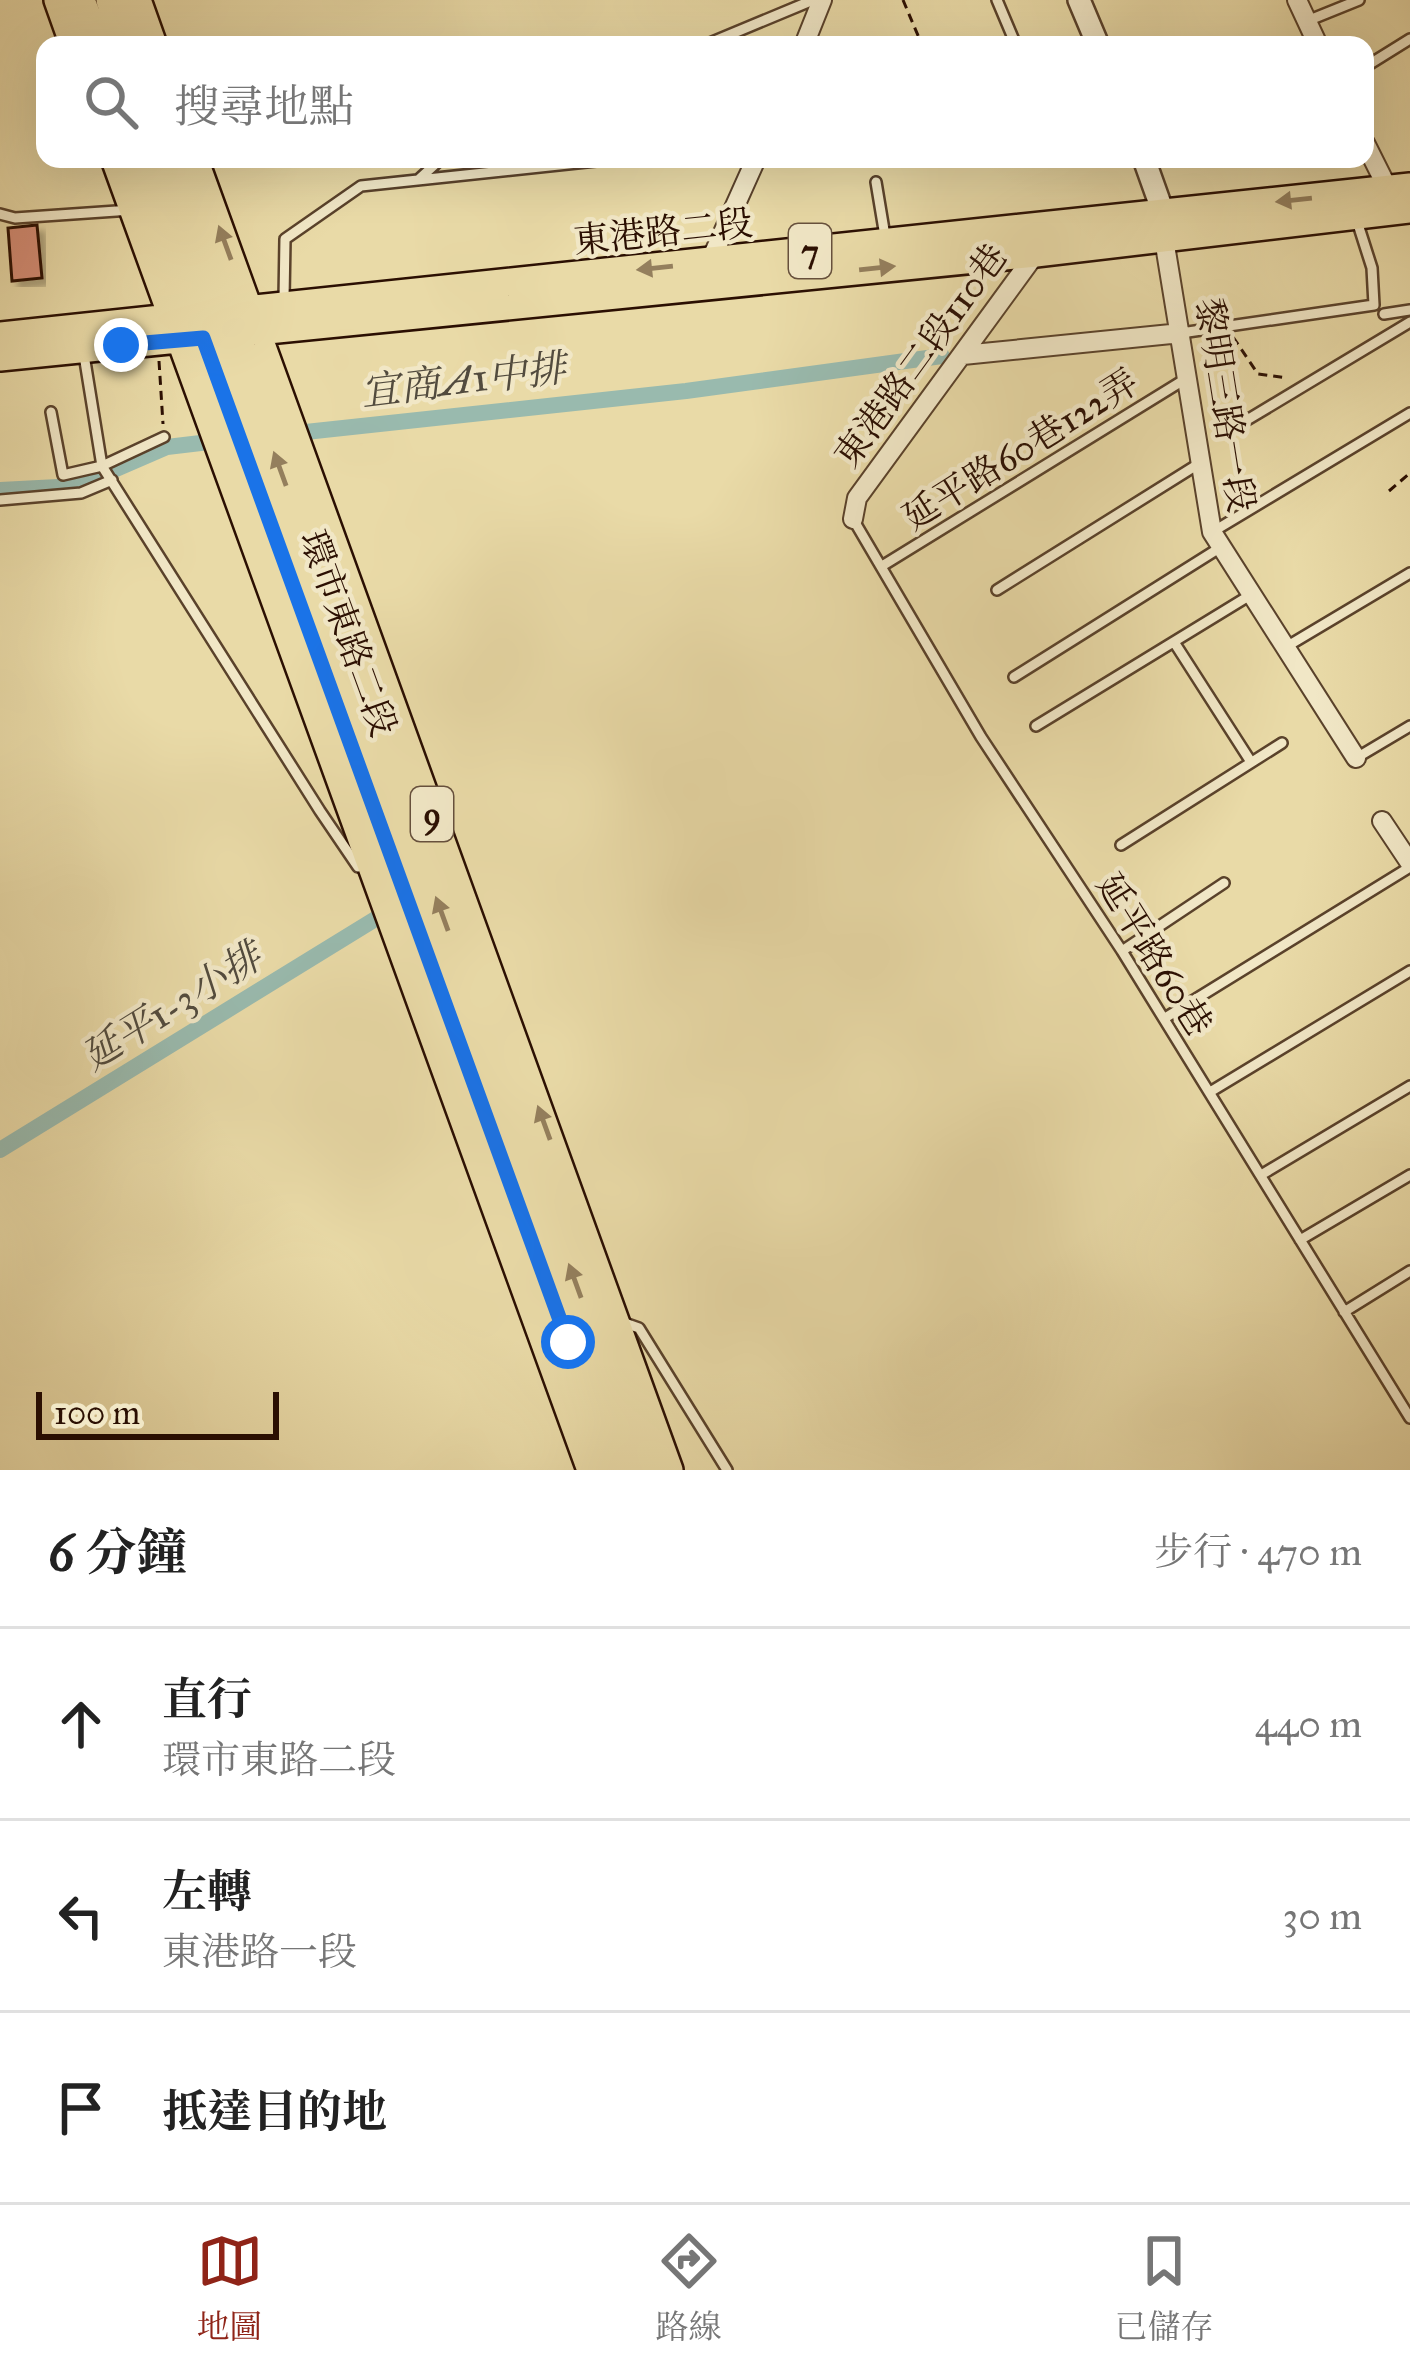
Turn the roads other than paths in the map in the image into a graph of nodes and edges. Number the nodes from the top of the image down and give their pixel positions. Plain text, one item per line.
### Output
1 (58, 0) edge
2 (81, 0) edge
3 (110, 0) edge
4 (137, 0) edge
5 (818, 0) edge
6 (997, 0) edge
7 (1079, 0) edge
8 (1297, 0) edge
9 (1358, 0) edge
10 (1307, 21) junction
11 (71, 36) edge
12 (95, 36) edge
13 (123, 36) edge
14 (150, 36) edge
15 (728, 36) edge
16 (806, 36) edge
17 (1012, 36) edge
18 (1094, 36) edge
19 (1314, 36) edge
20 (1410, 39) edge
21 (1374, 61) edge
22 (1374, 155) edge
23 (132, 168) edge
24 (149, 168) edge
25 (431, 168) edge
26 (531, 168) edge
27 (752, 168) edge
28 (1147, 168) edge
29 (418, 180) junction
30 (876, 182) dead end
31 (173, 190) edge
32 (1403, 192) edge
33 (1410, 209) edge
34 (0, 214) edge
35 (1356, 216) junction
36 (1164, 227) junction
37 (1034, 240) junction
38 (886, 243) junction
39 (704, 274) junction
40 (284, 307) junction
41 (1410, 310) edge
42 (1384, 314) dead end
43 (1410, 322) edge
44 (209, 327) junction
45 (1181, 333) junction
46 (0, 336) edge
47 (83, 349) junction
48 (963, 355) junction
49 (0, 358) edge
50 (1187, 378) junction
51 (51, 412) dead end
52 (1410, 413) edge
53 (1247, 420) dead end
54 (164, 436) road end
55 (1200, 464) junction
56 (102, 466) junction
57 (112, 480) junction
58 (0, 500) edge
59 (853, 520) joint
60 (1217, 539) junction
61 (882, 566) junction
62 (1410, 572) edge
63 (997, 590) dead end
64 (1252, 594) junction
65 (1174, 642) junction
66 (1286, 646) junction
67 (1014, 677) dead end
68 (1036, 726) dead end
69 (1410, 726) edge
70 (1282, 743) dead end
71 (1356, 758) joint
72 (1251, 762) junction
73 (1382, 820) dead end
74 (1121, 845) dead end
75 (405, 852) junction
76 (1410, 865) edge
77 (1224, 883) dead end
78 (1122, 951) junction
79 (1410, 971) edge
80 (1165, 1018) junction
81 (1410, 1086) edge
82 (1210, 1092) junction
83 (1261, 1175) junction
84 (1410, 1175) edge
85 (1300, 1240) junction
86 (1410, 1271) edge
87 (1344, 1312) junction
88 (581, 1336) junction
89 (1410, 1418) edge
90 (591, 1470) edge
91 (615, 1470) edge
92 (643, 1470) edge
93 (669, 1470) edge
94 (727, 1470) edge

1 - 11 main road
2 - 12 main road
3 - 13 main road
4 - 14 main road
5 - 15 lane
5 - 16 street
6 - 17 lane
7 - 18 street
8 - 10 street
9 - 10 lane
10 - 19 street
20 - 21 lane
22 - 32 street
23 - 31 main road, 環市東路二段 / 9
24 - 31 main road, 環市東路二段 / 9
25 - 29 lane
26 - 29 lane
27 - 39 street
28 - 36 street
29 - 40 lane
30 - 38 lane
31 - 34 lane
31 - 44 main road, 環市東路二段 / 9
44 -> 31 main road, 環市東路二段 / 9
32 - 35 lane
32 -> 36 main road, 東港路二段 / 7
33 - 35 main road, 東港路二段 / 7
35 - 36 main road, 東港路二段 / 7
35 - 45 lane
36 - 37 main road, 東港路二段 / 7
36 - 45 street, 黎明三路一段
37 - 38 main road, 東港路二段 / 7
39 -> 37 main road, 東港路二段 / 7
37 - 48 street, 東港路二段110巷
38 - 39 main road, 東港路二段 / 7
39 -> 40 main road, 東港路二段 / 7
39 - 44 main road, 東港路二段 / 7
40 - 44 main road, 東港路二段 / 7
41 - 42 lane
43 - 53 lane
44 - 46 main road, 7
44 - 47 main road, 7
44 - 75 main road, 環市東路二段 / 9
75 -> 44 main road, 環市東路二段 / 9
45 - 48 street
45 - 50 street, 黎明三路一段
47 - 49 main road, 7
47 - 56 lane
48 - 59 street, 東港路二段110巷
50 - 55 street, 黎明三路一段
50 - 61 lane, 延平路60巷122弄
51 - 56 lane
52 - 60 lane
54 - 56 lane
55 - 60 street, 黎明三路一段
55 - 63 lane
56 - 57 lane
57 - 58 lane
57 - 75 lane
59 - 61 lane, 延平路60巷
60 - 64 street, 黎明三路一段
60 - 67 lane
61 - 78 lane, 延平路60巷
62 - 66 lane
64 - 65 lane
64 - 66 street, 黎明三路一段
65 - 68 lane
65 - 72 lane
66 - 71 street, 黎明三路一段
69 - 71 lane
70 - 72 lane
72 - 74 lane
73 - 76 street
75 - 88 main road, 環市東路二段 / 9
88 -> 75 main road, 環市東路二段 / 9
76 - 80 lane
77 - 78 lane
78 - 80 lane, 延平路60巷
79 - 82 lane
80 - 82 lane, 延平路60巷
81 - 83 lane
82 - 83 lane, 延平路60巷
83 - 85 lane, 延平路60巷
84 - 85 lane
85 - 87 lane, 延平路60巷
86 - 87 lane
87 - 89 lane, 延平路60巷
88 - 90 main road, 環市東路二段 / 9
88 - 91 main road, 環市東路二段 / 9
88 - 92 main road, 環市東路二段 / 9
88 - 93 main road, 環市東路二段 / 9
88 - 94 lane

